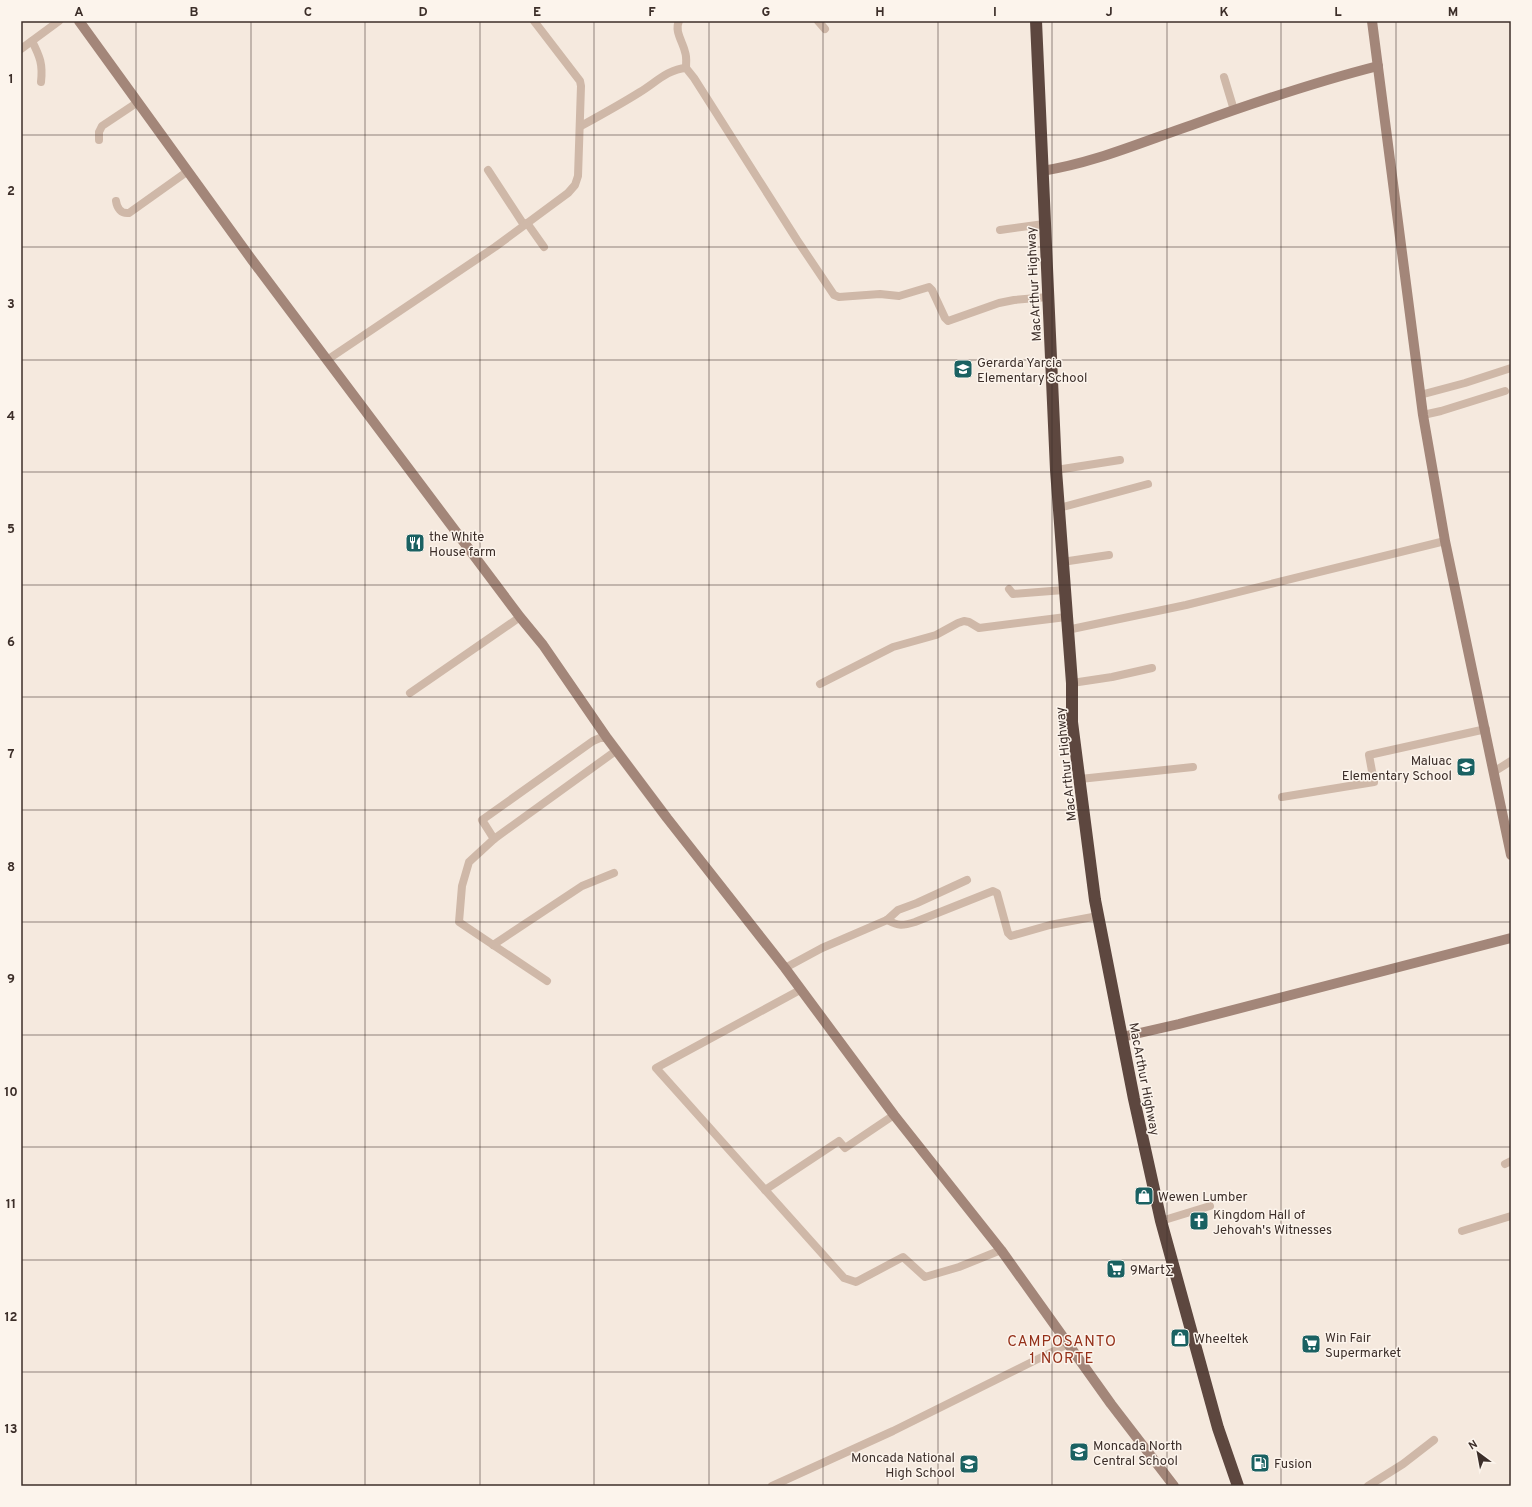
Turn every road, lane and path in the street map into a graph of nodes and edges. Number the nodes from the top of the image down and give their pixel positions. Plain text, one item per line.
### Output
1 (60, 21) edge
2 (79, 21) edge
3 (534, 21) edge
4 (679, 21) edge
5 (818, 21) edge
6 (1036, 21) edge
7 (1372, 21) edge
8 (825, 29) dead end
9 (32, 41) junction
10 (21, 49) edge
11 (1378, 66) junction
12 (686, 68) junction
13 (1224, 77) dead end
14 (41, 82) dead end
15 (138, 102) junction
16 (1234, 110) junction
17 (581, 126) junction
18 (99, 140) dead end
19 (488, 170) dead end
20 (188, 171) junction
21 (1042, 171) junction
22 (116, 201) dead end
23 (525, 224) junction
24 (1044, 224) junction
25 (1000, 230) dead end
26 (544, 247) dead end
27 (1048, 297) junction
28 (327, 360) junction
29 (1511, 368) edge
30 (1505, 392) dead end
31 (1420, 395) junction
32 (1423, 415) junction
33 (1120, 460) dead end
34 (1056, 470) junction
35 (1148, 484) dead end
36 (1059, 508) junction
37 (1445, 541) junction
38 (1109, 555) dead end
39 (1062, 562) junction
40 (1009, 589) dead end
41 (1064, 590) junction
42 (520, 617) junction
43 (1066, 617) junction
44 (1067, 630) junction
45 (1152, 668) dead end
46 (1072, 683) junction
47 (820, 684) dead end
48 (410, 693) dead end
49 (1486, 729) junction
50 (607, 738) junction
51 (617, 750) junction
52 (1511, 761) edge
53 (1193, 767) dead end
54 (1495, 771) junction
55 (1080, 779) junction
56 (1282, 797) dead end
57 (494, 839) junction
58 (1511, 854) edge
59 (614, 873) dead end
60 (967, 880) dead end
61 (1098, 916) junction
62 (887, 920) junction
63 (1511, 938) edge
64 (493, 945) junction
65 (785, 968) junction
66 (547, 981) dead end
67 (800, 990) junction
68 (1122, 1037) junction
69 (894, 1115) junction
70 (765, 1190) junction
71 (1210, 1206) dead end
72 (1511, 1216) edge
73 (1161, 1221) junction
74 (1462, 1231) dead end
75 (1001, 1250) junction
76 (1068, 1344) junction
77 (1434, 1440) dead end
78 (772, 1486) edge
79 (1174, 1486) edge
80 (1238, 1486) edge
81 (1368, 1486) edge

1 - 9 street
2 - 15 street
3 - 17 street
4 - 12 street
5 - 8 street
6 - 21 highway, MacArthur Highway
7 - 11 street
9 - 10 street
9 - 14 street
11 - 16 street
11 - 31 street
12 - 17 street
12 - 27 street
13 - 16 street
15 - 18 street
15 - 20 street
16 - 21 street
17 - 23 street
19 - 23 street
20 - 22 street
20 - 28 street
21 - 24 highway, MacArthur Highway
23 - 26 street
23 - 28 street
24 - 25 street
24 - 27 highway, MacArthur Highway
27 - 34 highway, MacArthur Highway
28 - 42 street
29 - 31 street
30 - 32 street
31 - 32 street
32 - 37 street
33 - 34 street
34 - 36 highway, MacArthur Highway
35 - 36 street
36 - 39 highway, MacArthur Highway
37 - 44 street
37 - 49 street
38 - 39 street
39 - 41 highway, MacArthur Highway
40 - 41 street
41 - 43 highway, MacArthur Highway
42 - 48 street
42 - 50 street
43 - 44 highway, MacArthur Highway
43 - 47 street
44 - 46 highway, MacArthur Highway
45 - 46 street
46 - 55 highway, MacArthur Highway
49 - 54 street
49 - 56 street
50 - 51 street
50 - 57 street
51 - 57 street
51 - 65 street
52 - 54 street
53 - 55 street
54 - 58 street
55 - 61 highway, MacArthur Highway
57 - 64 street
59 - 64 street
60 - 62 street
61 - 62 street
61 - 68 highway, MacArthur Highway
62 - 65 street
63 - 68 street
64 - 66 street
65 - 67 street
67 - 69 street
67 - 70 street
68 - 73 highway, MacArthur Highway
69 - 70 street
69 - 75 street
70 - 75 street
71 - 73 street
72 - 74 street
73 - 80 highway, MacArthur Highway
75 - 76 street
76 - 78 street
76 - 79 street
77 - 81 street

